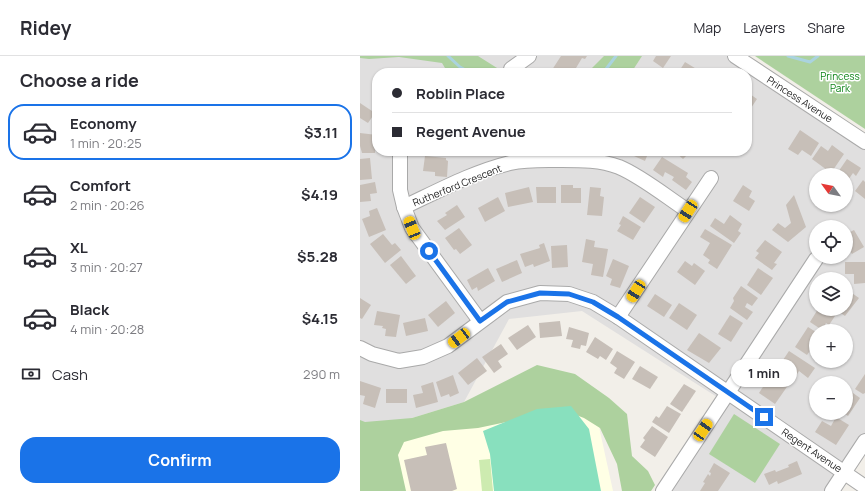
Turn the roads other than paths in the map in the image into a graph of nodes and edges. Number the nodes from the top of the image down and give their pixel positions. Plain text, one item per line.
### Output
1 (529, 56) edge
2 (736, 56) edge
3 (512, 68) edge
4 (865, 142) edge
5 (400, 156) edge
6 (711, 178) dead end
7 (404, 207) junction
8 (688, 211) junction
9 (813, 264) edge
10 (618, 317) junction
11 (480, 321) junction
12 (360, 348) edge
13 (728, 393) junction
14 (865, 441) edge
15 (844, 472) junction
16 (865, 487) edge
17 (663, 491) edge
18 (832, 491) edge

1 - 3 street
2 - 4 street, Princess Avenue
5 - 7 street
6 - 8 street
7 - 8 street, Rutherford Crescent
7 - 11 street
8 - 10 street
9 - 13 street
10 - 11 street, Regent Avenue
10 - 13 street, Regent Avenue
11 - 12 street, Regent Avenue
13 - 15 street, Regent Avenue
13 - 17 street
14 - 15 street
15 - 16 street, Regent Avenue
15 - 18 street

